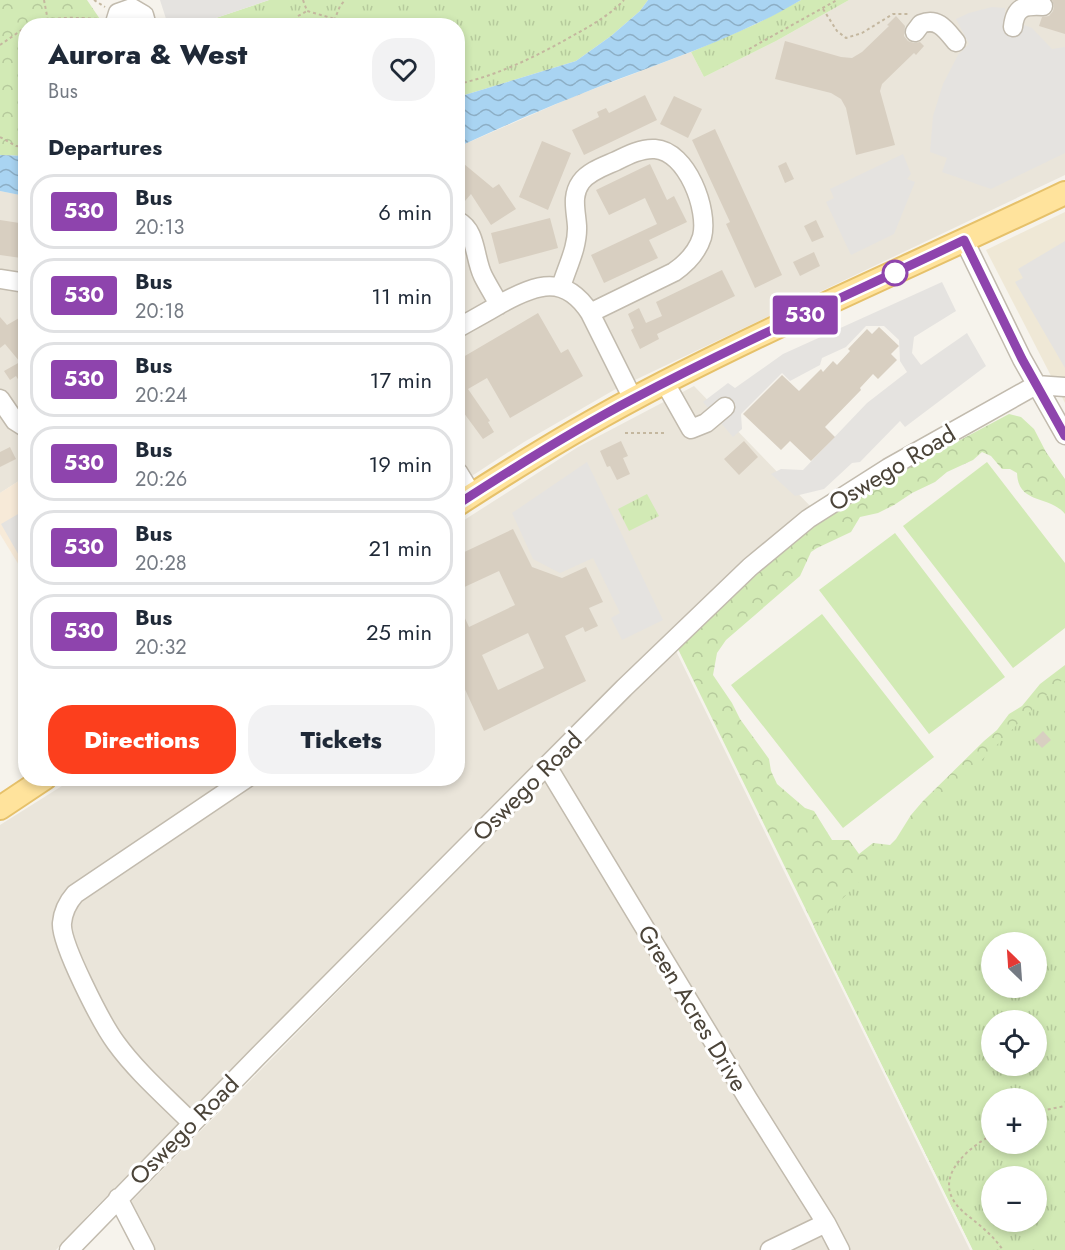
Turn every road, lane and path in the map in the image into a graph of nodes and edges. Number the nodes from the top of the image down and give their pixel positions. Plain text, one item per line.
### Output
1 (44, 0) edge
2 (303, 0) edge
3 (345, 0) edge
4 (837, 0) edge
5 (622, 1) edge
6 (1043, 6) dead end
7 (823, 9) junction
8 (307, 11) junction
9 (915, 13) dead end
10 (298, 16) dead end
11 (48, 18) edge
12 (117, 18) edge
13 (145, 18) edge
14 (332, 18) edge
15 (336, 18) edge
16 (1013, 27) dead end
17 (915, 32) dead end
18 (18, 33) edge
19 (956, 42) dead end
20 (0, 45) edge
21 (748, 49) dead end
22 (465, 82) edge
23 (0, 137) edge
24 (18, 146) edge
25 (1065, 193) edge
26 (465, 227) edge
27 (964, 240) junction
28 (0, 279) edge
29 (18, 282) edge
30 (561, 287) junction
31 (499, 305) junction
32 (590, 313) junction
33 (465, 324) edge
34 (665, 383) junction
35 (1036, 386) junction
36 (1065, 387) edge
37 (0, 399) edge
38 (633, 399) junction
39 (725, 407) dead end
40 (1065, 409) edge
41 (18, 423) edge
42 (1063, 431) edge
43 (625, 433) dead end
44 (667, 433) dead end
45 (465, 500) edge
46 (547, 766) junction
47 (33, 786) edge
48 (235, 786) edge
49 (0, 808) edge
50 (1065, 1106) edge
51 (1047, 1110) edge
52 (192, 1123) junction
53 (981, 1142) edge
54 (118, 1198) junction
55 (826, 1223) junction
56 (69, 1250) edge
57 (145, 1250) edge
58 (770, 1250) edge
59 (840, 1250) edge
60 (1003, 1250) edge

1 - 11 path
2 - 8 path
3 - 15 path
4 - 7 path
5 - 22 path
6 - 16 street
7 - 9 path
7 - 21 path
8 - 10 path
8 - 14 path
12 - 13 street
17 - 19 street
18 - 20 path
23 - 24 path
25 - 27 main road
26 - 31 street
27 - 34 main road
27 - 35 street
28 - 29 street
30 - 31 street
30 - 32 street
30 - 32 street
31 - 33 street
32 - 38 street
34 - 38 main road
34 - 39 street
35 - 36 street
35 - 42 street
35 - 46 street, Oswego Road
37 - 41 street
38 - 45 main road
40 - 42 street
43 - 44 path
46 - 52 street, Oswego Road
46 - 55 street, Green Acres Drive
47 - 49 main road
48 - 52 street
50 - 51 path
52 - 54 street, Oswego Road
53 - 60 path
54 - 56 street, Oswego Road
54 - 57 street
55 - 58 street
55 - 59 street, Green Acres Drive

